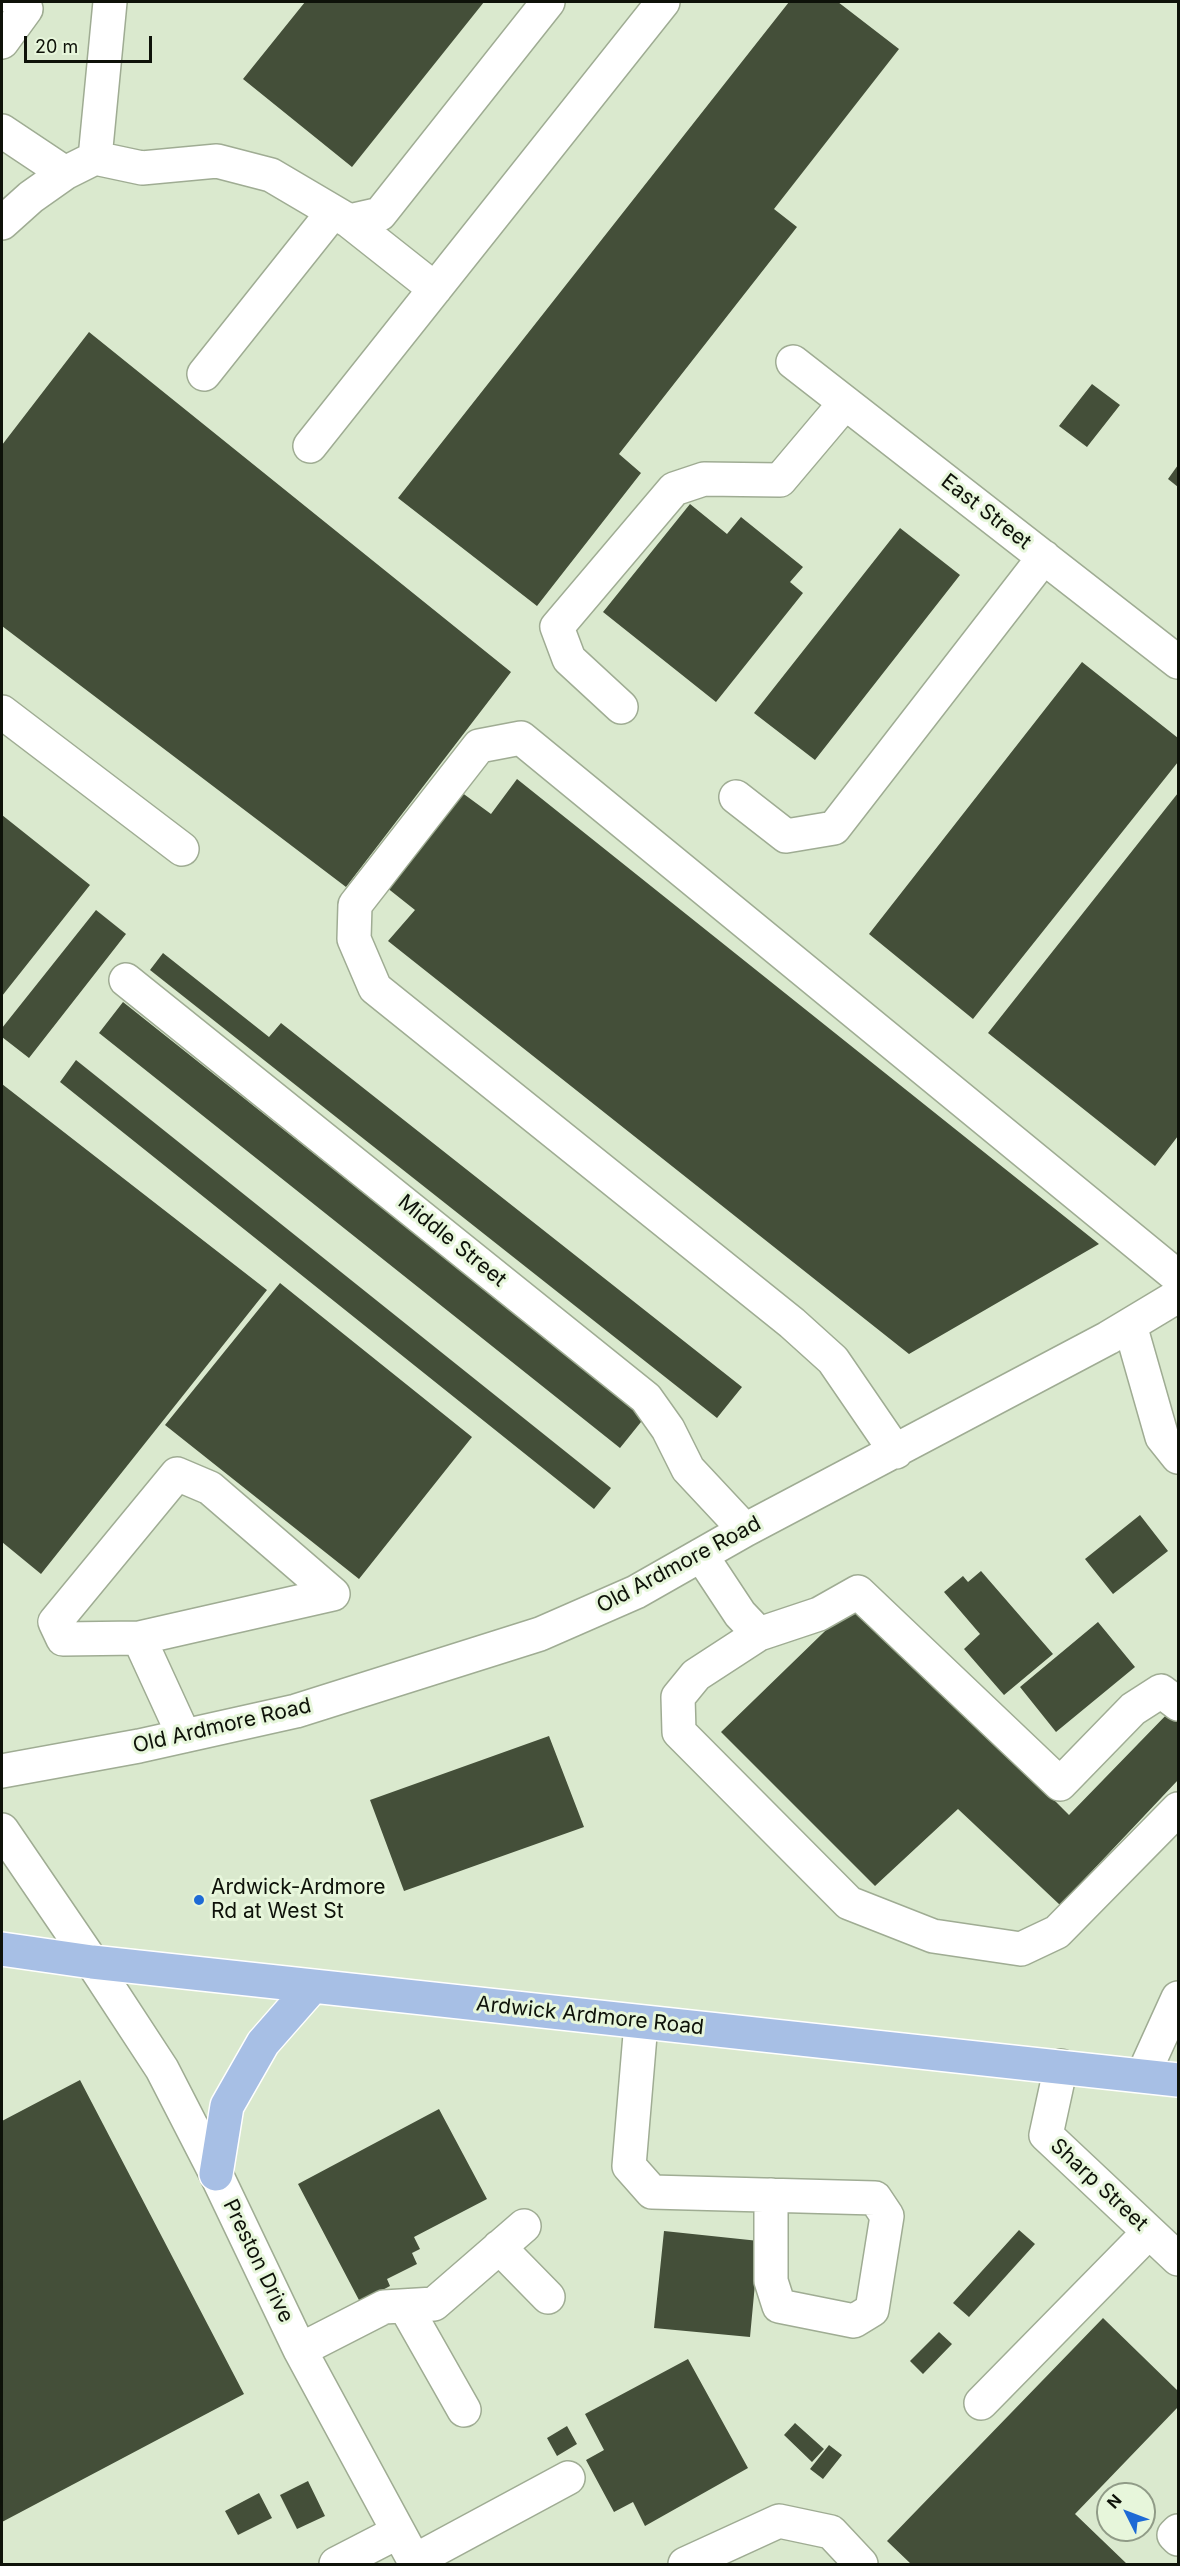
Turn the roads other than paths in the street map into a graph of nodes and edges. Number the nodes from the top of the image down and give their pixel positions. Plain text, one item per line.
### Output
1 (17, 2) edge
2 (110, 2) edge
3 (548, 2) edge
4 (663, 2) edge
5 (2, 42) edge
6 (2, 131) edge
7 (95, 158) junction
8 (65, 173) junction
9 (341, 217) junction
10 (2, 222) edge
11 (435, 289) junction
12 (794, 362) dead end
13 (204, 374) dead end
14 (845, 403) junction
15 (310, 446) dead end
16 (1044, 557) junction
17 (1179, 662) edge
18 (621, 707) dead end
19 (2, 712) edge
20 (736, 797) dead end
21 (182, 849) dead end
22 (126, 980) dead end
23 (1179, 1276) edge
24 (1179, 1296) edge
25 (1130, 1325) junction
26 (896, 1452) junction
27 (1179, 1457) edge
28 (746, 1530) junction
29 (701, 1555) junction
30 (759, 1634) junction
31 (139, 1638) junction
32 (1179, 1704) edge
33 (183, 1736) junction
34 (2, 1771) edge
35 (1179, 1809) edge
36 (2, 1830) edge
37 (2, 1949) edge
38 (92, 1962) junction
39 (312, 1986) junction
40 (1179, 1998) edge
41 (641, 2023) junction
42 (1061, 2066) junction
43 (1143, 2075) junction
44 (1179, 2080) edge
45 (216, 2174) junction
46 (771, 2195) junction
47 (524, 2226) dead end
48 (1149, 2232) junction
49 (499, 2247) junction
50 (1179, 2259) edge
51 (548, 2296) dead end
52 (405, 2306) junction
53 (300, 2350) junction
54 (981, 2403) dead end
55 (464, 2410) dead end
56 (568, 2478) dead end
57 (1179, 2530) edge
58 (398, 2532) junction
59 (1179, 2539) edge
60 (415, 2563) edge
61 (336, 2565) edge
62 (685, 2565) edge
63 (861, 2565) edge

1 - 5 street
2 - 7 street
3 - 9 street
4 - 11 street
6 - 8 street
7 - 8 street
7 - 9 street
8 - 10 street
9 - 11 street
9 - 13 street
11 - 15 street
12 - 14 street, East Street
14 - 16 street, East Street
14 - 18 street
16 - 17 street, East Street
16 - 20 street
19 - 21 street
22 - 28 street, Middle Street
23 - 26 street
24 - 25 street, Old Ardmore Road
25 - 26 street, Old Ardmore Road
25 - 27 street
26 - 28 street, Old Ardmore Road
28 - 29 street, Old Ardmore Road
29 - 30 street
29 - 33 street, Old Ardmore Road
30 - 32 street
30 - 35 street
31 - 31 street
31 - 33 street
33 - 34 street, Old Ardmore Road
36 - 38 street, Preston Drive
37 - 38 main road, Ardwick Ardmore Road
38 - 39 main road, Ardwick Ardmore Road
38 - 45 street, Preston Drive
39 - 41 main road, Ardwick Ardmore Road
39 - 45 main road
40 - 43 street
41 - 42 main road, Ardwick Ardmore Road
41 - 46 street
42 - 43 main road, Ardwick Ardmore Road
42 - 48 street, Sharp Street
43 - 44 main road, Ardwick Ardmore Road
45 - 53 street, Preston Drive
46 - 46 street
47 - 49 street
48 - 50 street, Sharp Street
48 - 54 street
49 - 51 street
49 - 52 street
52 - 53 street
52 - 55 street
53 - 58 street, Preston Drive
56 - 60 street
57 - 59 street
58 - 60 street, Preston Drive
58 - 61 street
62 - 63 street

